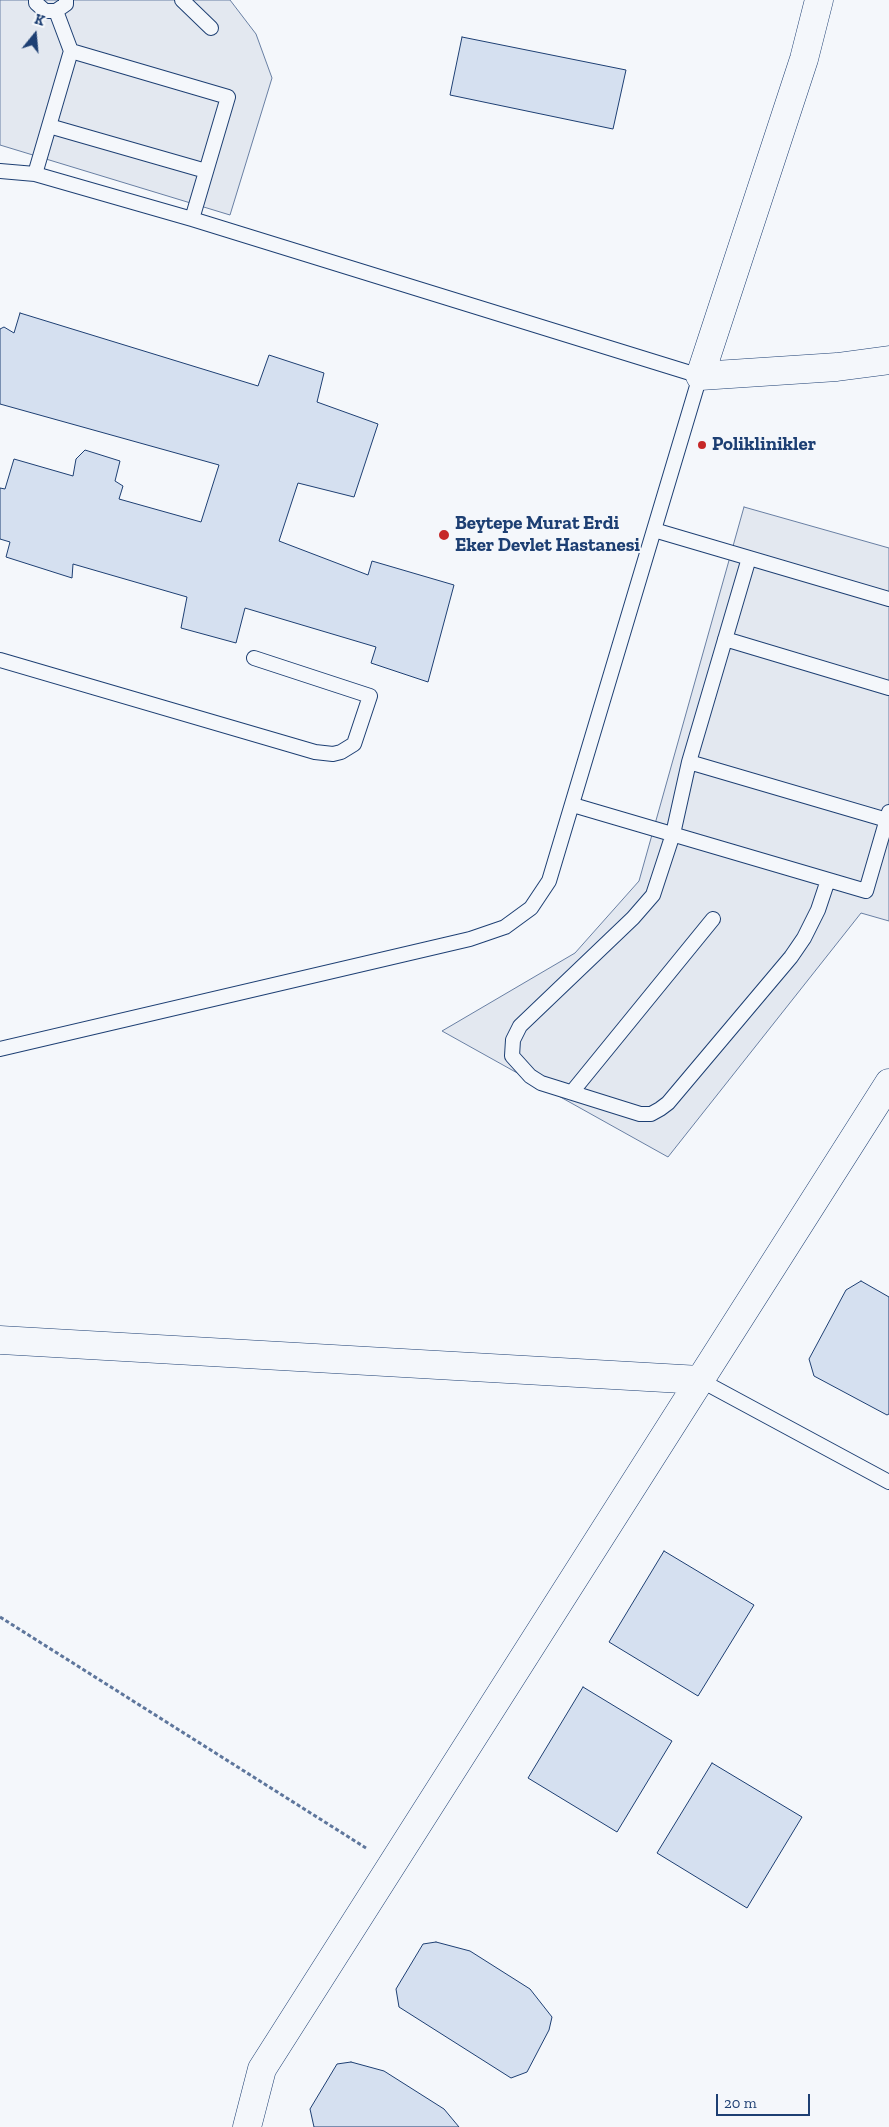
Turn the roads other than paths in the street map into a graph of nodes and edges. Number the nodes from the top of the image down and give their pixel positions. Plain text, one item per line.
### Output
1 (36, 0) edge
2 (66, 0) edge
3 (182, 0) edge
4 (818, 0) edge
5 (56, 11) junction
6 (211, 28) dead end
7 (71, 51) junction
8 (49, 126) junction
9 (0, 171) edge
10 (206, 172) junction
11 (35, 174) junction
12 (192, 219) junction
13 (889, 360) edge
14 (700, 376) junction
15 (654, 530) junction
16 (749, 558) junction
17 (889, 599) edge
18 (725, 639) junction
19 (254, 658) dead end
20 (0, 660) edge
21 (889, 688) edge
22 (689, 762) junction
23 (572, 805) junction
24 (888, 816) edge
25 (673, 834) junction
26 (828, 880) junction
27 (713, 919) dead end
28 (0, 1049) edge
29 (889, 1083) edge
30 (572, 1092) junction
31 (0, 1340) edge
32 (700, 1380) junction
33 (889, 1482) edge
34 (247, 2127) edge

1 - 5 lane
2 - 5 lane
3 - 6 lane
4 - 14 street
5 - 7 lane
7 - 8 lane
7 - 10 lane
8 - 10 lane
8 - 11 lane
9 - 11 lane
10 - 12 lane
11 - 12 lane
12 - 14 lane
13 - 14 street
14 - 15 lane
15 - 16 lane
15 - 23 lane
16 - 17 lane
16 - 18 lane
18 - 21 lane
18 - 22 lane
19 - 20 lane
22 - 24 lane
22 - 25 lane
23 - 25 lane
23 - 28 lane
24 - 26 lane
25 - 26 lane
25 - 30 lane
26 - 30 lane
27 - 30 lane
29 - 32 street
31 - 32 street
32 - 33 lane
32 - 34 street

